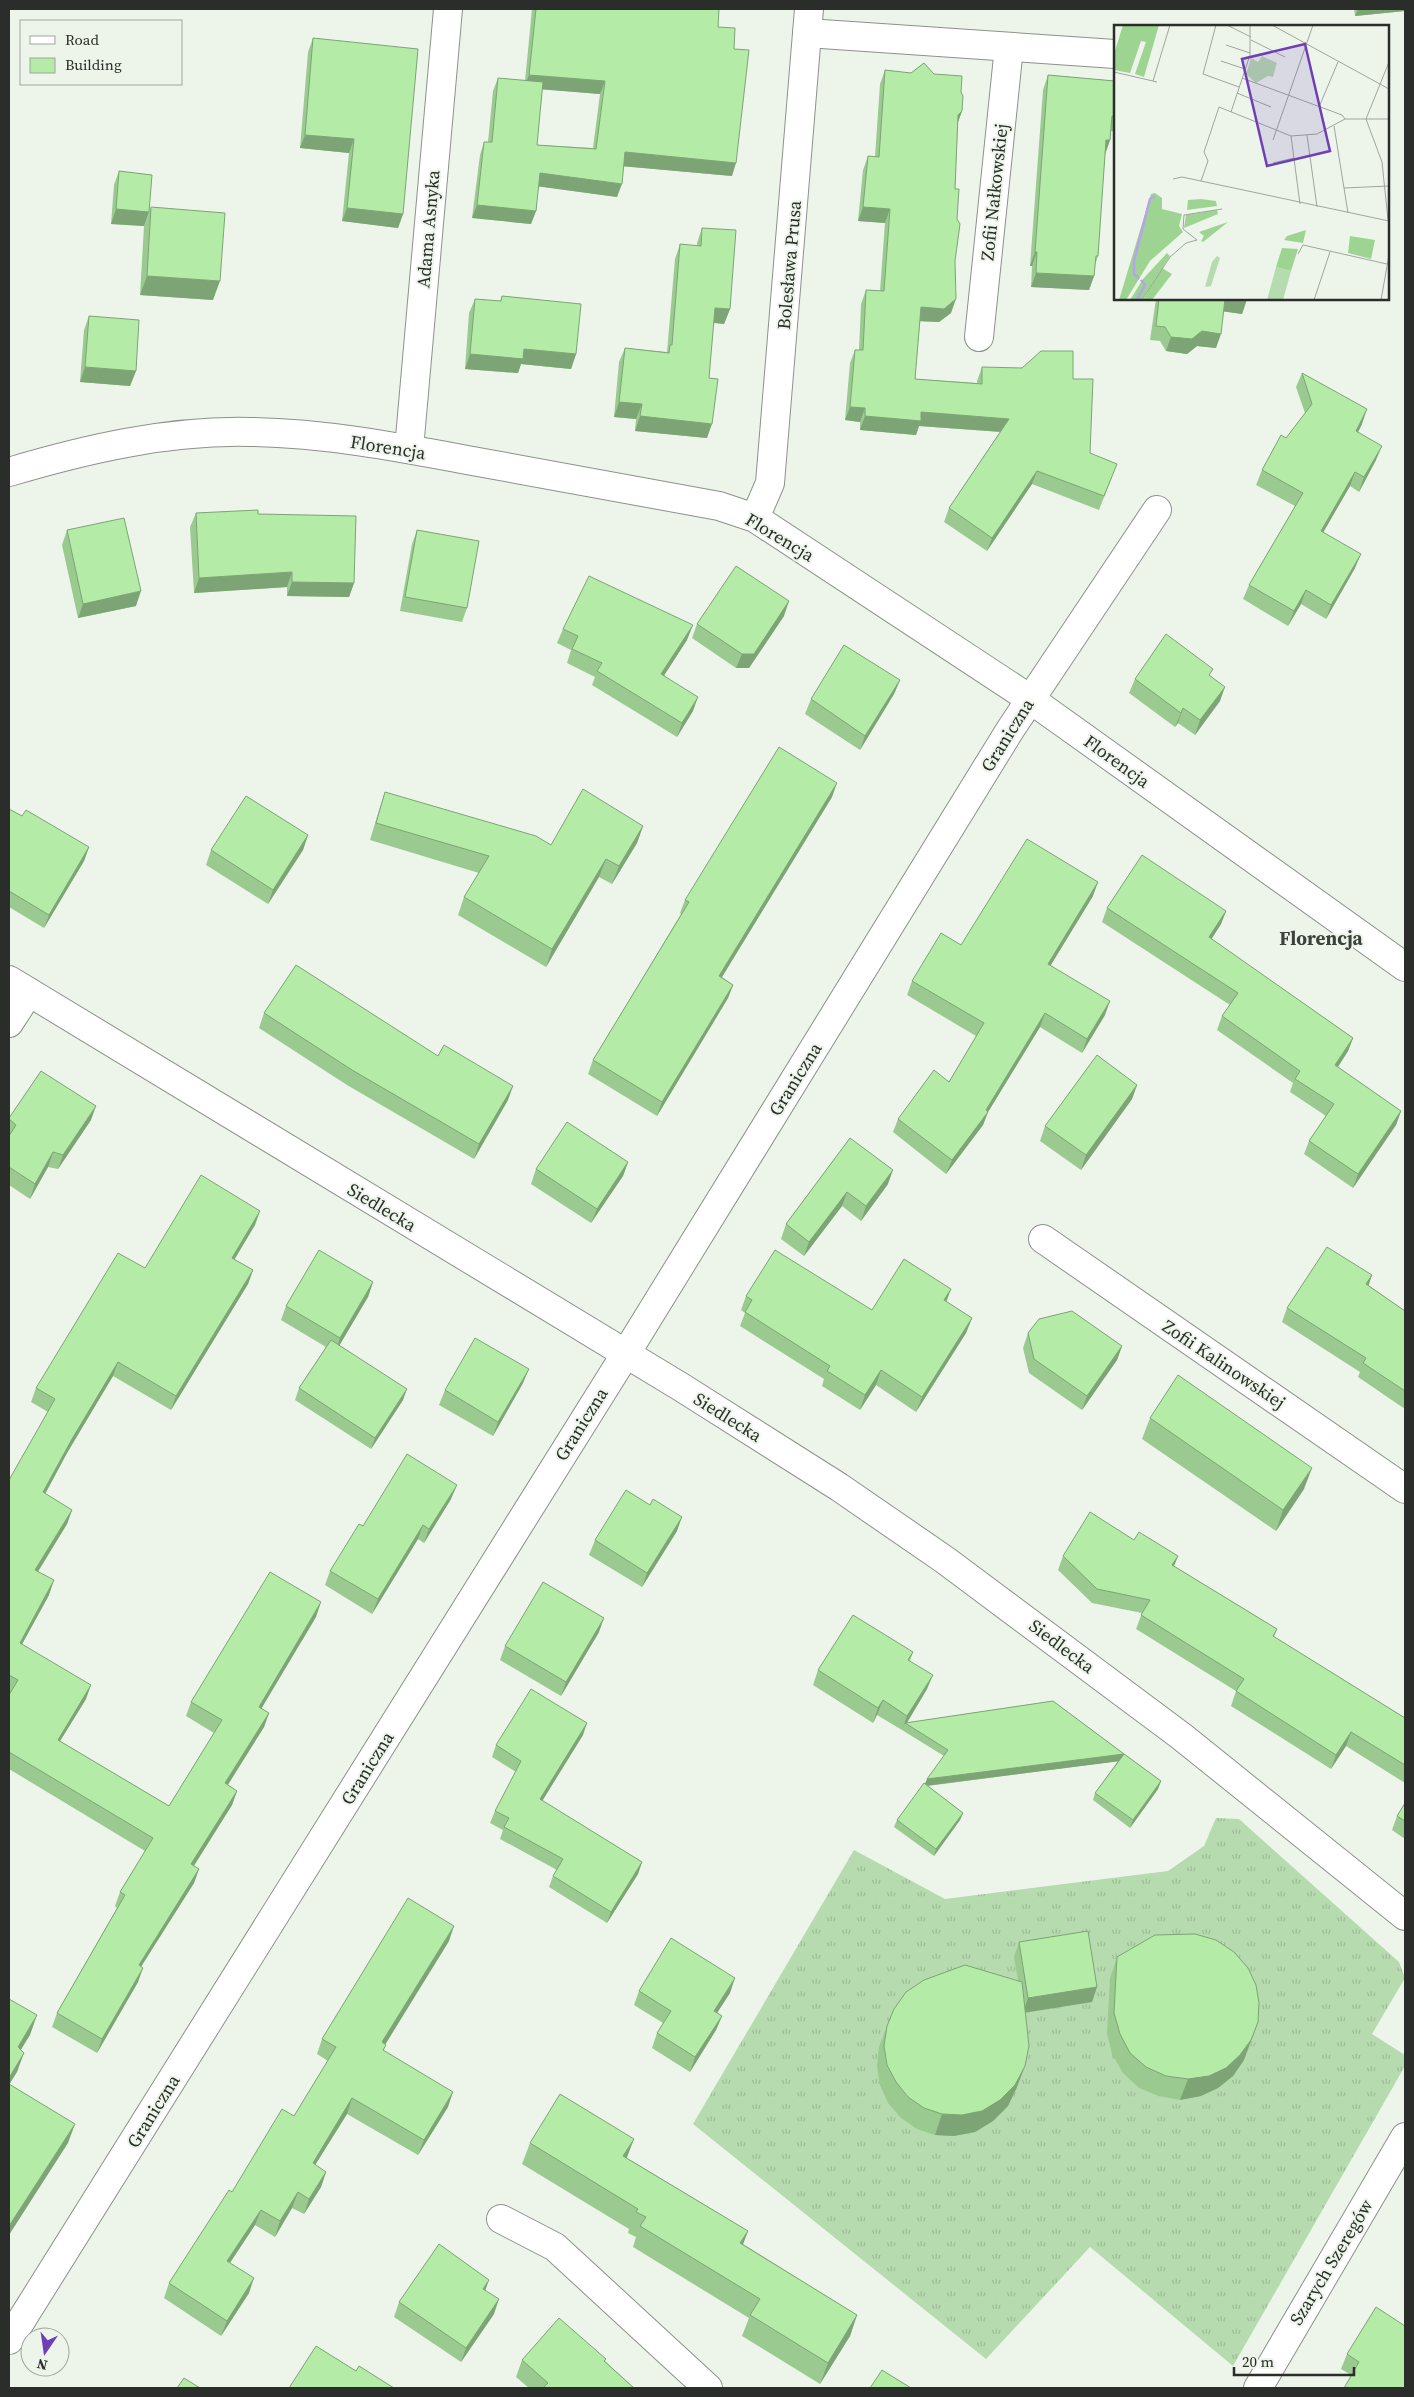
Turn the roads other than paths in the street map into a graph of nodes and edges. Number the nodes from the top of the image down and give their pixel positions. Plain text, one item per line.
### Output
1 (448, 9) edge
2 (808, 21) edge
3 (1009, 47) junction
4 (1114, 54) edge
5 (979, 337) dead end
6 (409, 450) junction
7 (9, 472) edge
8 (1157, 510) dead end
9 (755, 518) junction
10 (1030, 699) junction
11 (1405, 967) edge
12 (19, 986) edge
13 (9, 1023) edge
14 (1042, 1240) dead end
15 (625, 1355) junction
16 (1405, 1489) edge
17 (1405, 1916) edge
18 (1402, 2148) edge
19 (501, 2219) dead end
20 (9, 2340) edge
21 (708, 2388) edge
22 (1258, 2388) edge

1 - 6 street, Adama Asnyka
2 - 3 street
2 - 9 street, Bolesława Prusa
3 - 4 street
3 - 5 street, Zofii Nałkowskiej
6 - 7 street, Florencja
6 - 9 street, Florencja
8 - 10 street, Graniczna
9 - 10 street, Florencja
10 - 11 street, Florencja
10 - 15 street, Graniczna
12 - 13 street
12 - 15 street, Siedlecka
14 - 16 street, Zofii Kalinowskiej
15 - 17 street, Siedlecka
15 - 20 street, Graniczna
18 - 22 street, Szarych Szeregów
19 - 21 street

